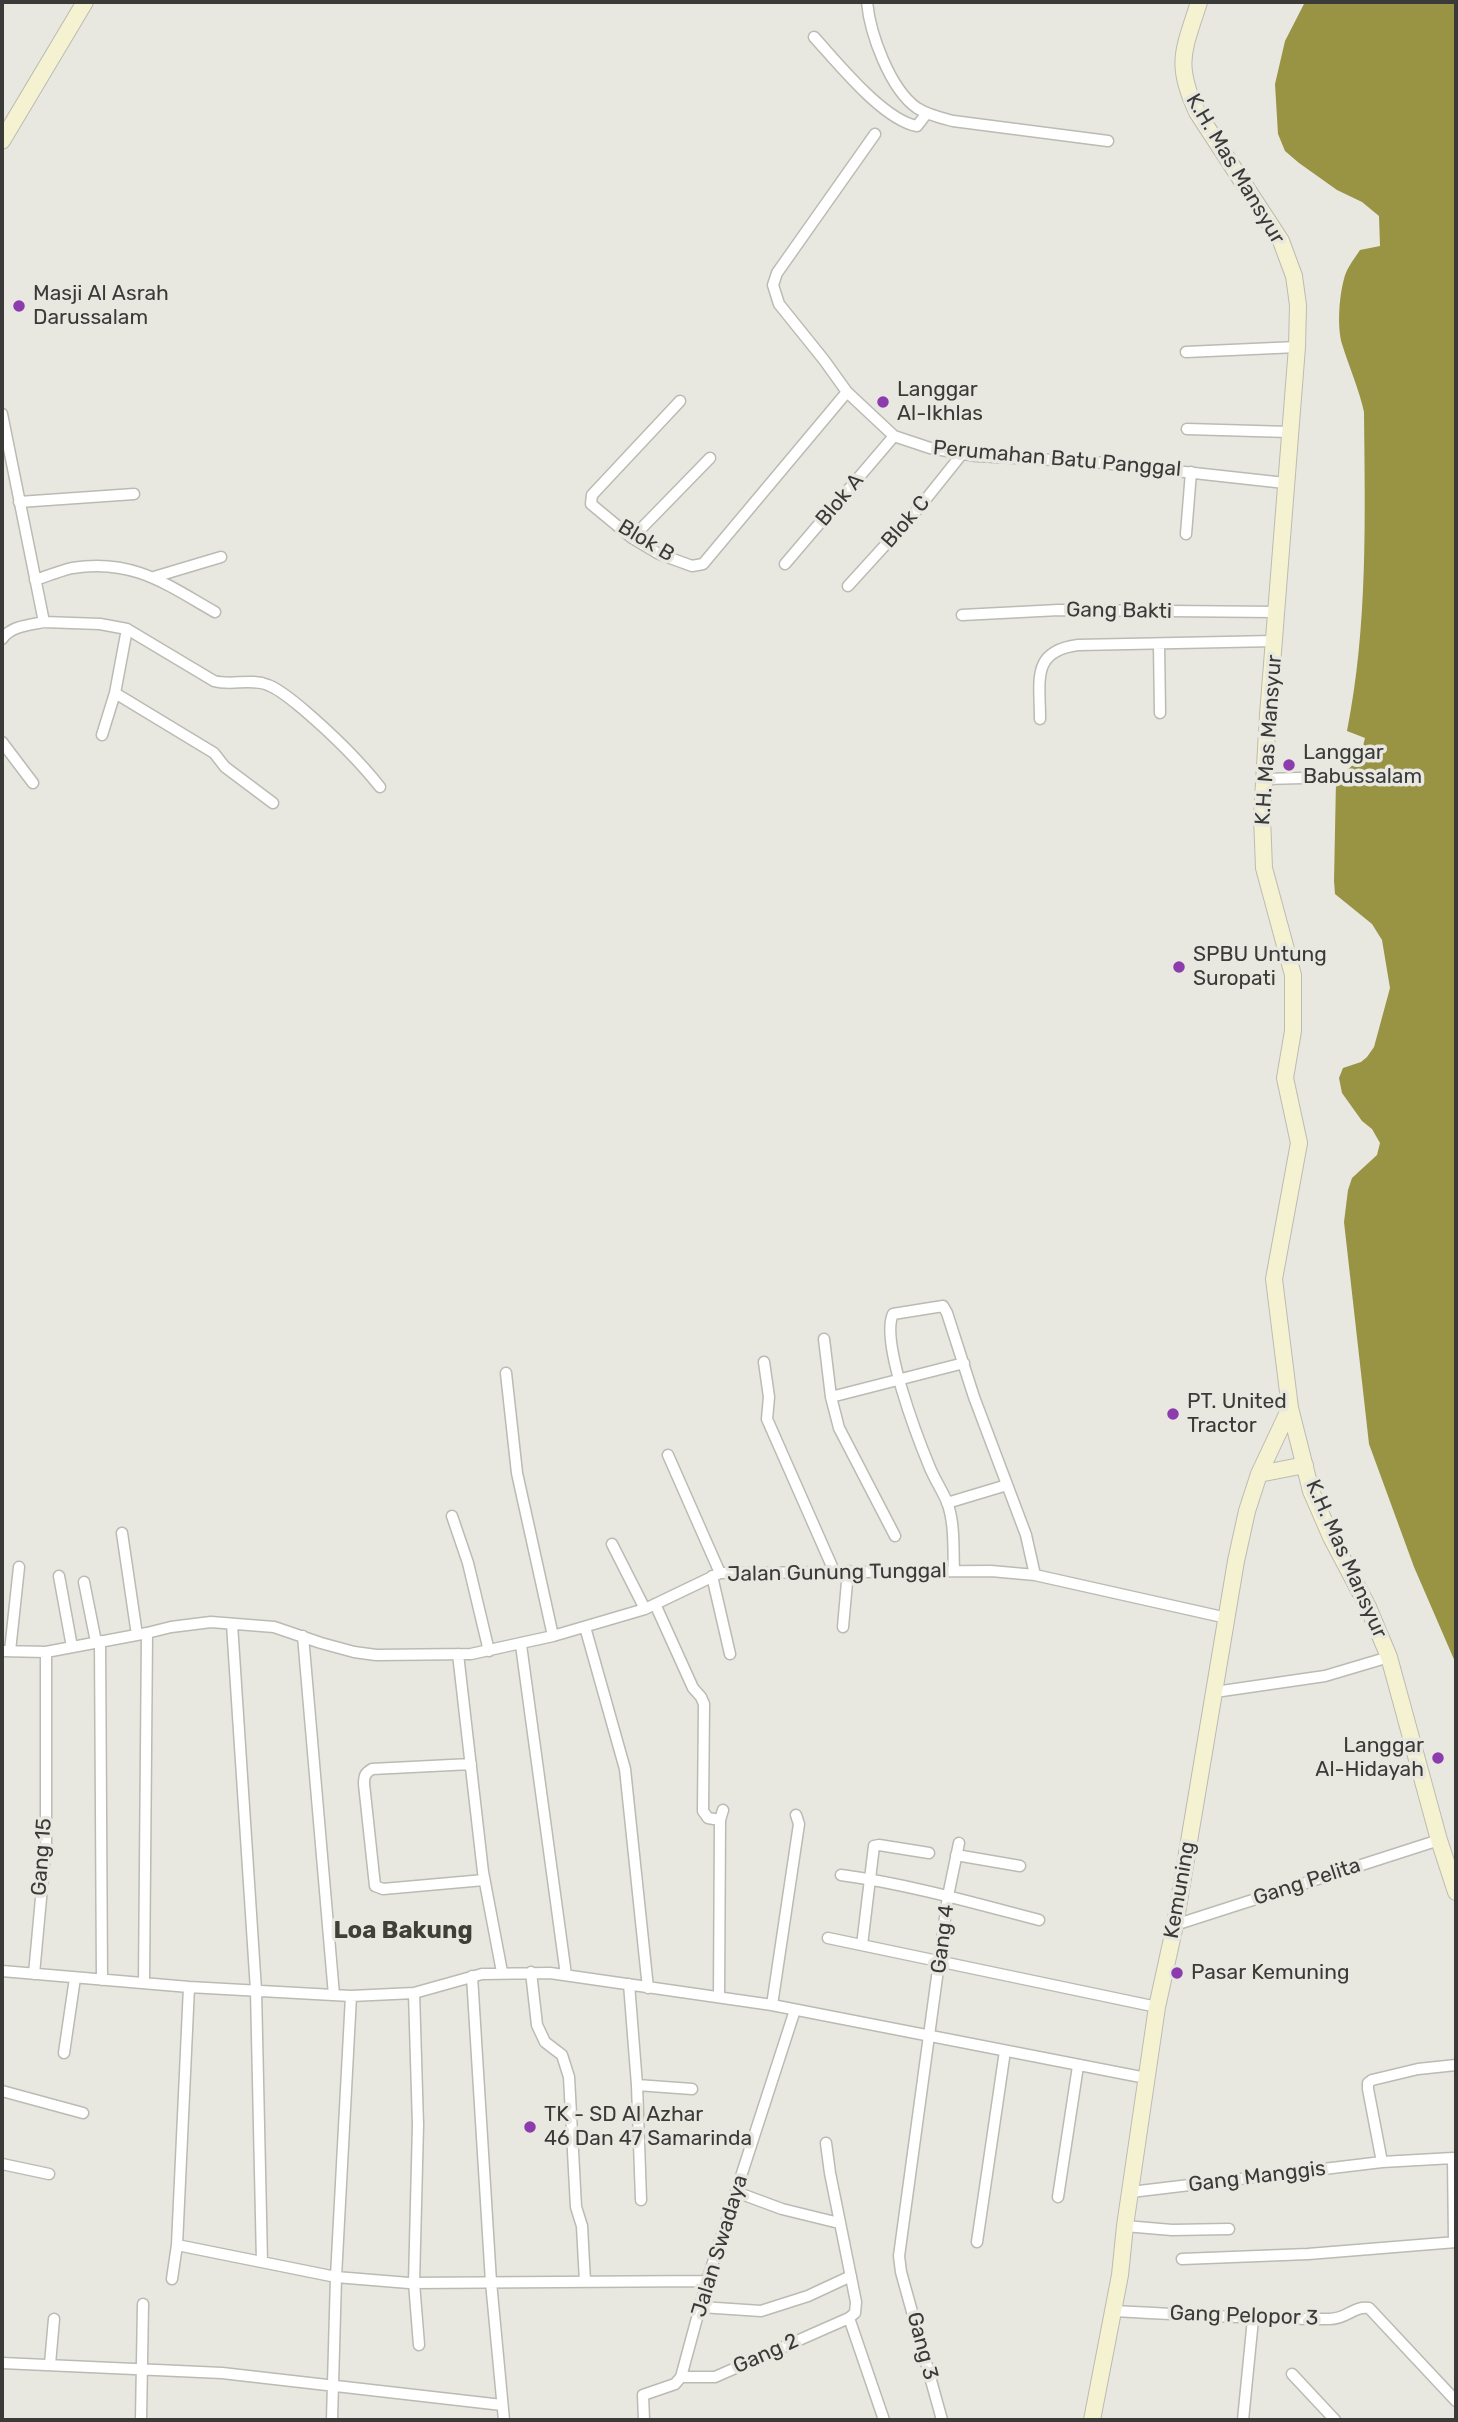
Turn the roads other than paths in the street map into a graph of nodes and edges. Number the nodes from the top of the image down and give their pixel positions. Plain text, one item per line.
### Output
1 (85, 2) edge
2 (867, 2) edge
3 (1199, 2) edge
4 (814, 37) dead end
5 (926, 113) junction
6 (875, 134) dead end
7 (2, 141) edge
8 (1108, 141) dead end
9 (1297, 347) junction
10 (1186, 352) dead end
11 (847, 392) junction
12 (680, 401) dead end
13 (2, 414) edge
14 (1187, 429) dead end
15 (1289, 432) junction
16 (894, 436) junction
17 (962, 454) junction
18 (710, 458) dead end
19 (1191, 472) junction
20 (1285, 483) junction
21 (134, 494) dead end
22 (19, 502) junction
23 (1186, 534) dead end
24 (632, 538) junction
25 (221, 557) dead end
26 (785, 565) dead end
27 (154, 577) junction
28 (35, 580) junction
29 (848, 586) dead end
30 (215, 612) dead end
31 (1276, 612) junction
32 (962, 615) dead end
33 (44, 622) junction
34 (127, 629) junction
35 (2, 639) edge
36 (1275, 640) junction
37 (1159, 645) junction
38 (115, 693) junction
39 (1160, 713) dead end
40 (1040, 719) dead end
41 (102, 735) dead end
42 (2, 742) edge
43 (1302, 778) dead end
44 (1264, 779) junction
45 (33, 783) dead end
46 (380, 787) dead end
47 (273, 803) dead end
48 (824, 1339) dead end
49 (764, 1362) dead end
50 (964, 1363) junction
51 (506, 1373) dead end
52 (900, 1381) junction
53 (831, 1397) junction
54 (1290, 1409) junction
55 (668, 1455) dead end
56 (1305, 1465) junction
57 (1259, 1475) junction
58 (1007, 1485) junction
59 (947, 1503) junction
60 (452, 1516) dead end
61 (122, 1533) dead end
62 (895, 1535) dead end
63 (612, 1544) dead end
64 (19, 1567) dead end
65 (954, 1571) junction
66 (834, 1572) junction
67 (848, 1572) junction
68 (716, 1574) junction
69 (1035, 1575) junction
70 (59, 1576) dead end
71 (84, 1582) dead end
72 (650, 1606) junction
73 (1227, 1618) junction
74 (232, 1624) junction
75 (585, 1627) junction
76 (843, 1627) dead end
77 (142, 1634) junction
78 (303, 1636) junction
79 (553, 1636) junction
80 (98, 1641) junction
81 (521, 1645) junction
82 (72, 1647) junction
83 (6, 1651) edge
84 (489, 1651) junction
85 (46, 1652) junction
86 (458, 1654) junction
87 (730, 1654) dead end
88 (1389, 1657) junction
89 (1215, 1692) junction
90 (471, 1764) junction
91 (796, 1815) dead end
92 (1439, 1840) junction
93 (959, 1843) dead end
94 (929, 1853) dead end
95 (956, 1856) junction
96 (1020, 1866) dead end
97 (841, 1875) dead end
98 (868, 1879) junction
99 (485, 1880) junction
100 (1456, 1892) edge
101 (948, 1896) junction
102 (1040, 1920) dead end
103 (1175, 1925) junction
104 (828, 1938) dead end
105 (862, 1945) junction
106 (941, 1961) junction
107 (2, 1970) edge
108 (502, 1972) junction
109 (531, 1972) junction
110 (34, 1973) junction
111 (566, 1975) junction
112 (472, 1976) junction
113 (75, 1978) junction
114 (102, 1980) junction
115 (144, 1982) junction
116 (629, 1984) junction
117 (190, 1987) junction
118 (648, 1988) junction
119 (256, 1990) junction
120 (414, 1993) junction
121 (334, 1995) junction
122 (351, 1996) junction
123 (719, 1997) junction
124 (772, 2005) junction
125 (1157, 2007) junction
126 (795, 2010) junction
127 (930, 2036) junction
128 (1005, 2051) junction
129 (64, 2053) dead end
130 (1456, 2065) edge
131 (1078, 2066) junction
132 (1146, 2078) junction
133 (637, 2085) junction
134 (692, 2089) dead end
135 (2, 2091) edge
136 (83, 2113) dead end
137 (826, 2143) dead end
138 (1382, 2162) junction
139 (2, 2164) edge
140 (48, 2174) dead end
141 (736, 2192) junction
142 (1131, 2192) junction
143 (1058, 2197) dead end
144 (641, 2200) dead end
145 (839, 2223) junction
146 (1125, 2226) junction
147 (1229, 2229) dead end
148 (977, 2242) dead end
149 (1455, 2242) edge
150 (177, 2245) junction
151 (1182, 2259) dead end
152 (262, 2262) junction
153 (901, 2272) joint
154 (851, 2276) junction
155 (336, 2277) junction
156 (172, 2279) dead end
157 (707, 2281) junction
158 (491, 2282) junction
159 (585, 2282) junction
160 (414, 2283) junction
161 (143, 2304) dead end
162 (701, 2307) junction
163 (1115, 2311) junction
164 (849, 2318) junction
165 (54, 2319) dead end
166 (1253, 2319) junction
167 (419, 2346) dead end
168 (2, 2363) edge
169 (50, 2364) junction
170 (143, 2368) junction
171 (1292, 2374) dead end
172 (681, 2377) junction
173 (334, 2387) junction
174 (1456, 2401) edge
175 (502, 2405) junction
176 (141, 2420) edge
177 (332, 2420) edge
178 (504, 2420) edge
179 (644, 2420) edge
180 (884, 2420) edge
181 (942, 2420) edge
182 (1092, 2420) edge
183 (1243, 2420) edge
184 (1335, 2420) edge

1 - 7 main road
2 - 5 street
3 - 9 main road, K.H. Mas Mansyur
4 - 5 street
5 - 8 street
6 - 11 street, Perumahan Batu Panggal
9 - 10 street
9 - 15 main road, K.H. Mas Mansyur
11 - 16 street, Perumahan Batu Panggal
11 - 24 street, Blok B
12 - 24 street, Blok B
13 - 22 street
14 - 15 street
15 - 20 main road, K.H. Mas Mansyur
16 - 17 street, Perumahan Batu Panggal
16 - 26 street, Blok A
17 - 19 street, Perumahan Batu Panggal
17 - 29 street, Blok C
18 - 24 street
19 - 20 street, Perumahan Batu Panggal
19 - 23 street
20 - 31 main road, K.H. Mas Mansyur
21 - 22 street
22 - 28 street
25 - 27 street
27 - 28 street
27 - 30 street
28 - 33 street
31 - 32 street, Gang Bakti
31 - 36 main road, K.H. Mas Mansyur
33 - 34 street
33 - 35 street
34 - 38 street
34 - 46 street
36 - 37 street
36 - 44 main road, K.H. Mas Mansyur
37 - 39 street
37 - 40 street
38 - 41 street
38 - 47 street
42 - 45 street
43 - 44 street
44 - 54 main road, K.H. Mas Mansyur
48 - 53 street
49 - 66 street
50 - 52 street
50 - 52 street
50 - 58 street
51 - 79 street
52 - 53 street
52 - 59 street
53 - 62 street
54 - 56 main road, K.H. Mas Mansyur
54 - 57 main road, Kemuning
55 - 68 street
56 - 57 main road
56 - 88 main road, K.H. Mas Mansyur
57 - 73 main road, Kemuning
58 - 59 street
58 - 69 street
59 - 65 street
60 - 84 street
61 - 77 street
63 - 72 street
64 - 83 street
65 - 67 street, Jalan Gunung Tunggal
65 - 69 street, Jalan Gunung Tunggal
66 - 67 street, Jalan Gunung Tunggal
66 - 68 street, Jalan Gunung Tunggal
67 - 76 street
68 - 72 street, Jalan Gunung Tunggal
68 - 87 street
69 - 73 street, Jalan Gunung Tunggal
70 - 82 street
71 - 80 street
72 - 75 street, Jalan Gunung Tunggal
72 - 123 street
73 - 89 main road, Kemuning
74 - 77 street, Jalan Gunung Tunggal
74 - 78 street, Jalan Gunung Tunggal
74 - 119 street
75 - 79 street, Jalan Gunung Tunggal
75 - 118 street
77 - 80 street, Jalan Gunung Tunggal
77 - 115 street
78 - 86 street, Jalan Gunung Tunggal
78 - 121 street
79 - 81 street, Jalan Gunung Tunggal
80 - 82 street, Jalan Gunung Tunggal
80 - 114 street
81 - 84 street, Jalan Gunung Tunggal
81 - 111 street
82 - 85 street, Jalan Gunung Tunggal
83 - 85 street, Jalan Gunung Tunggal
84 - 86 street, Jalan Gunung Tunggal
85 - 110 street, Gang 15
86 - 90 street
88 - 89 street
88 - 92 main road, K.H. Mas Mansyur
89 - 103 main road, Kemuning
90 - 99 street
90 - 99 street
91 - 124 street
92 - 100 main road, K.H. Mas Mansyur
92 - 103 street, Gang Pelita
93 - 95 street, Gang 4
94 - 98 street
95 - 96 street
95 - 101 street, Gang 4
97 - 98 street
98 - 101 street
98 - 105 street
99 - 108 street
101 - 102 street
101 - 106 street, Gang 4
103 - 125 main road, Kemuning
104 - 105 street
105 - 106 street
106 - 125 street
106 - 127 street, Gang 4
107 - 110 street
108 - 109 street
108 - 112 street
109 - 111 street
109 - 159 street
110 - 113 street
111 - 116 street
112 - 120 street
112 - 158 street
113 - 114 street
113 - 129 street
114 - 115 street
115 - 117 street
116 - 118 street
116 - 133 street
117 - 119 street
117 - 150 street
118 - 123 street
119 - 121 street
119 - 152 street
120 - 122 street
120 - 160 street
121 - 122 street
122 - 155 street
123 - 124 street
124 - 126 street
125 - 132 main road, Kemuning
126 - 127 street
126 - 141 street, Jalan Swadaya
127 - 128 street
127 - 153 street, Gang 4
128 - 131 street
128 - 148 street
130 - 138 street
131 - 132 street
131 - 143 street
132 - 142 main road, Kemuning
133 - 134 street
133 - 144 street
135 - 136 street
137 - 145 street
138 - 142 street, Gang Manggis
138 - 149 street, Gang Manggis
139 - 140 street
141 - 145 street
141 - 157 street, Jalan Swadaya
142 - 146 main road, Kemuning
145 - 154 street
146 - 147 street
146 - 163 main road, Kemuning
149 - 151 street
150 - 152 street
150 - 156 street
152 - 155 street
153 - 181 street, Gang 3
154 - 162 street
154 - 164 street
155 - 160 street
155 - 173 street
157 - 159 street
157 - 162 street, Jalan Swadaya
158 - 159 street
158 - 160 street
158 - 175 street
160 - 167 street
161 - 170 street
162 - 172 street, Jalan Swadaya
163 - 166 street, Gang Pelopor 3
163 - 182 main road, Kemuning
164 - 172 street, Gang 2
164 - 180 street
165 - 169 street
166 - 174 street, Gang Pelopor 3
166 - 183 street
168 - 169 street
169 - 170 street
170 - 173 street
170 - 176 street
171 - 184 street
172 - 179 street
173 - 175 street
173 - 177 street
175 - 178 street

